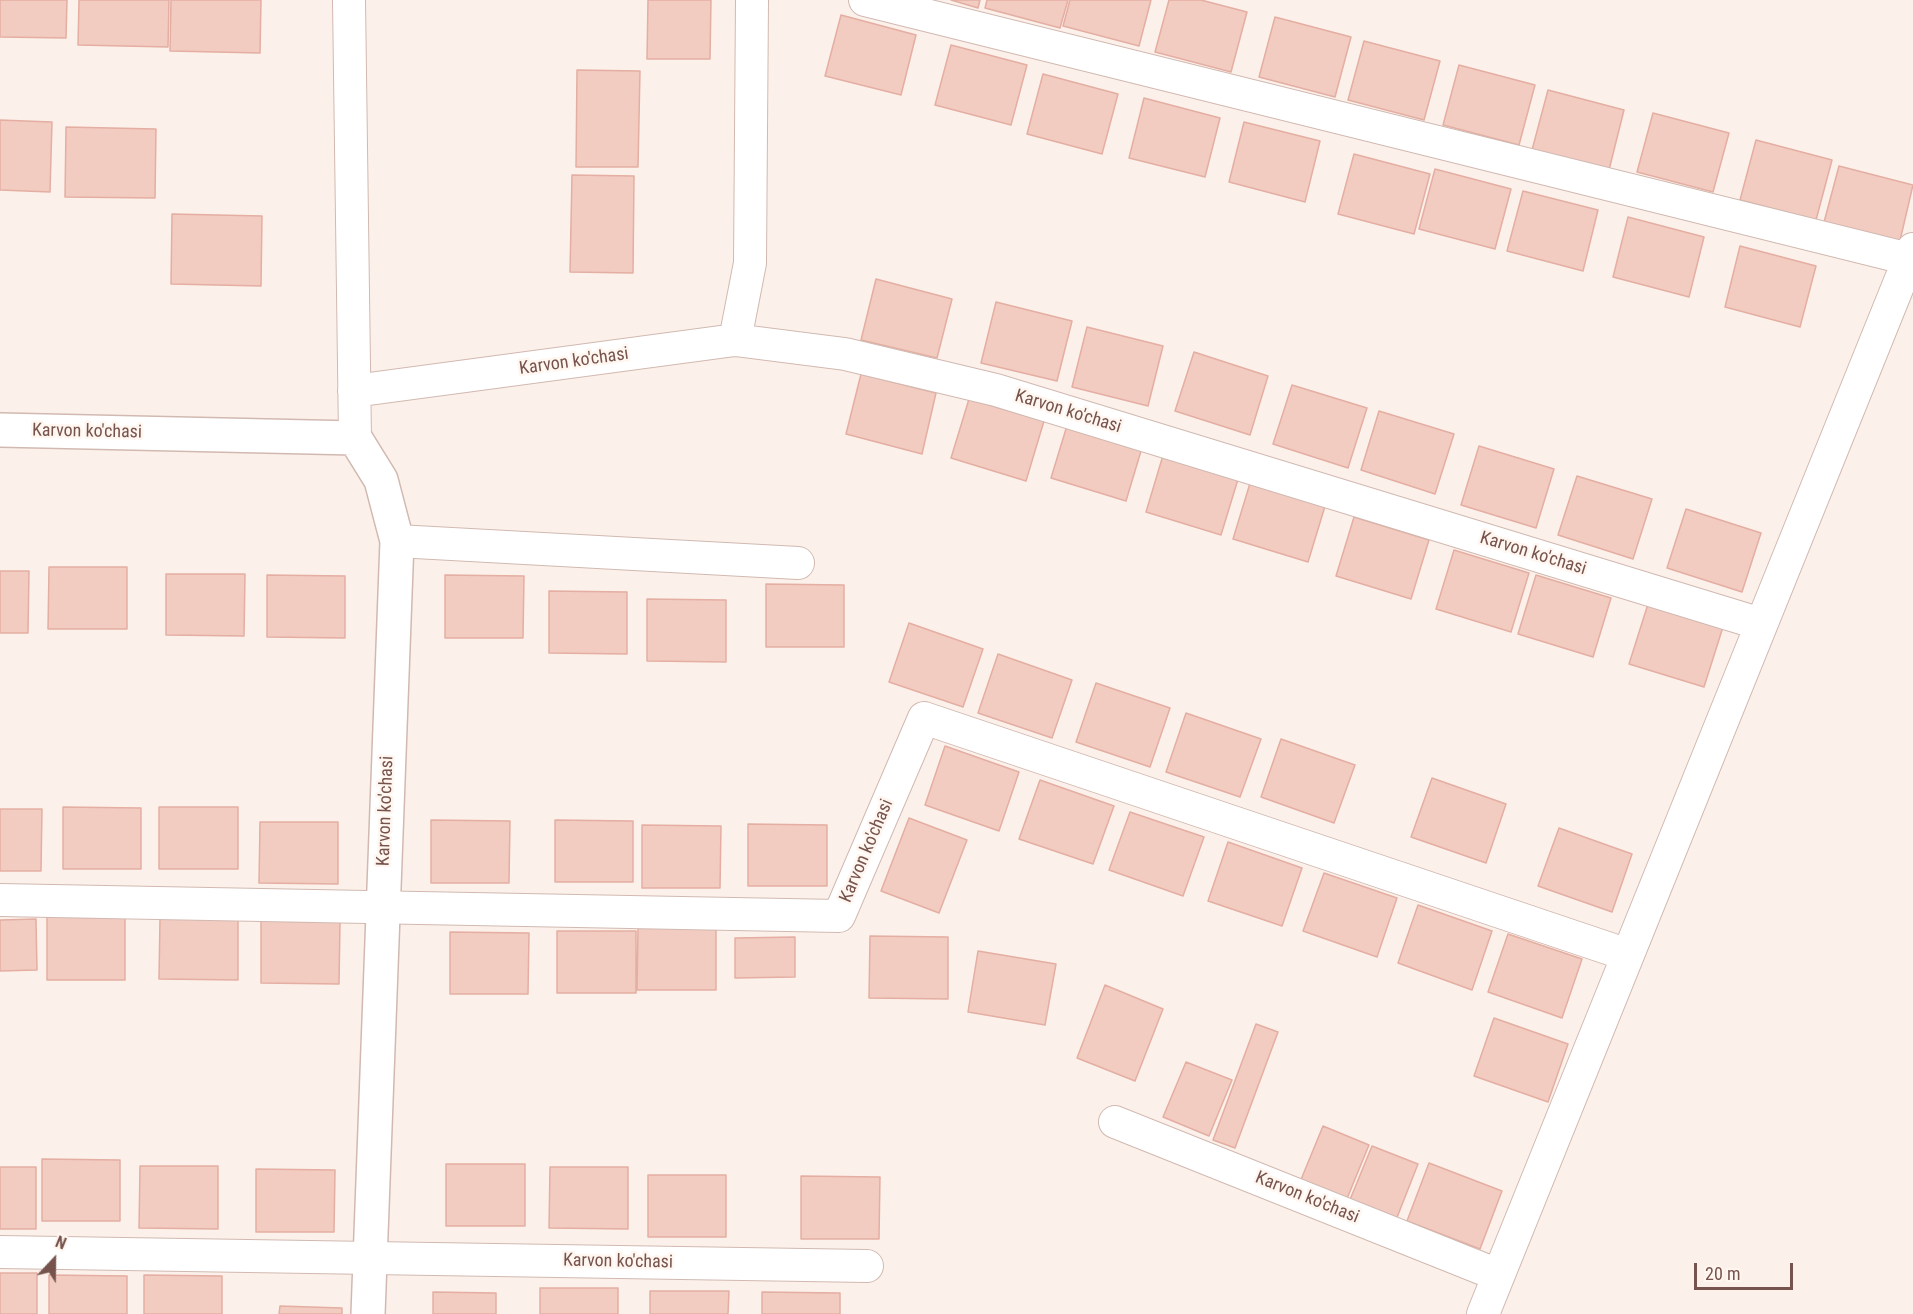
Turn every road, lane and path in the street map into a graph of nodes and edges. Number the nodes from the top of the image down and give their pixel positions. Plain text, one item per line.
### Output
1 (349, 0) edge
2 (752, 0) edge
3 (865, 0) edge
4 (1911, 254) edge
5 (735, 340) junction
6 (354, 391) junction
7 (0, 430) edge
8 (355, 438) junction
9 (397, 541) junction
10 (798, 563) dead end
11 (1761, 624) junction
12 (0, 900) edge
13 (383, 906) junction
14 (1628, 955) junction
15 (1115, 1122) dead end
16 (0, 1252) edge
17 (369, 1258) junction
18 (867, 1266) dead end
19 (1498, 1275) junction
20 (368, 1314) edge
21 (1483, 1314) edge

1 - 6 street
2 - 5 street
3 - 4 street
4 - 11 street
5 - 6 street, Karvon ko'chasi
5 - 11 street, Karvon ko'chasi
6 - 8 street
7 - 8 street, Karvon ko'chasi
8 - 9 street, Karvon ko'chasi
9 - 10 street
9 - 13 street, Karvon ko'chasi
11 - 14 street
12 - 13 street, Karvon ko'chasi
13 - 14 street, Karvon ko'chasi
13 - 17 street, Karvon ko'chasi
14 - 19 street
15 - 19 street, Karvon ko'chasi
16 - 17 street, Karvon ko'chasi
17 - 18 street, Karvon ko'chasi
17 - 20 street, Karvon ko'chasi
19 - 21 street

